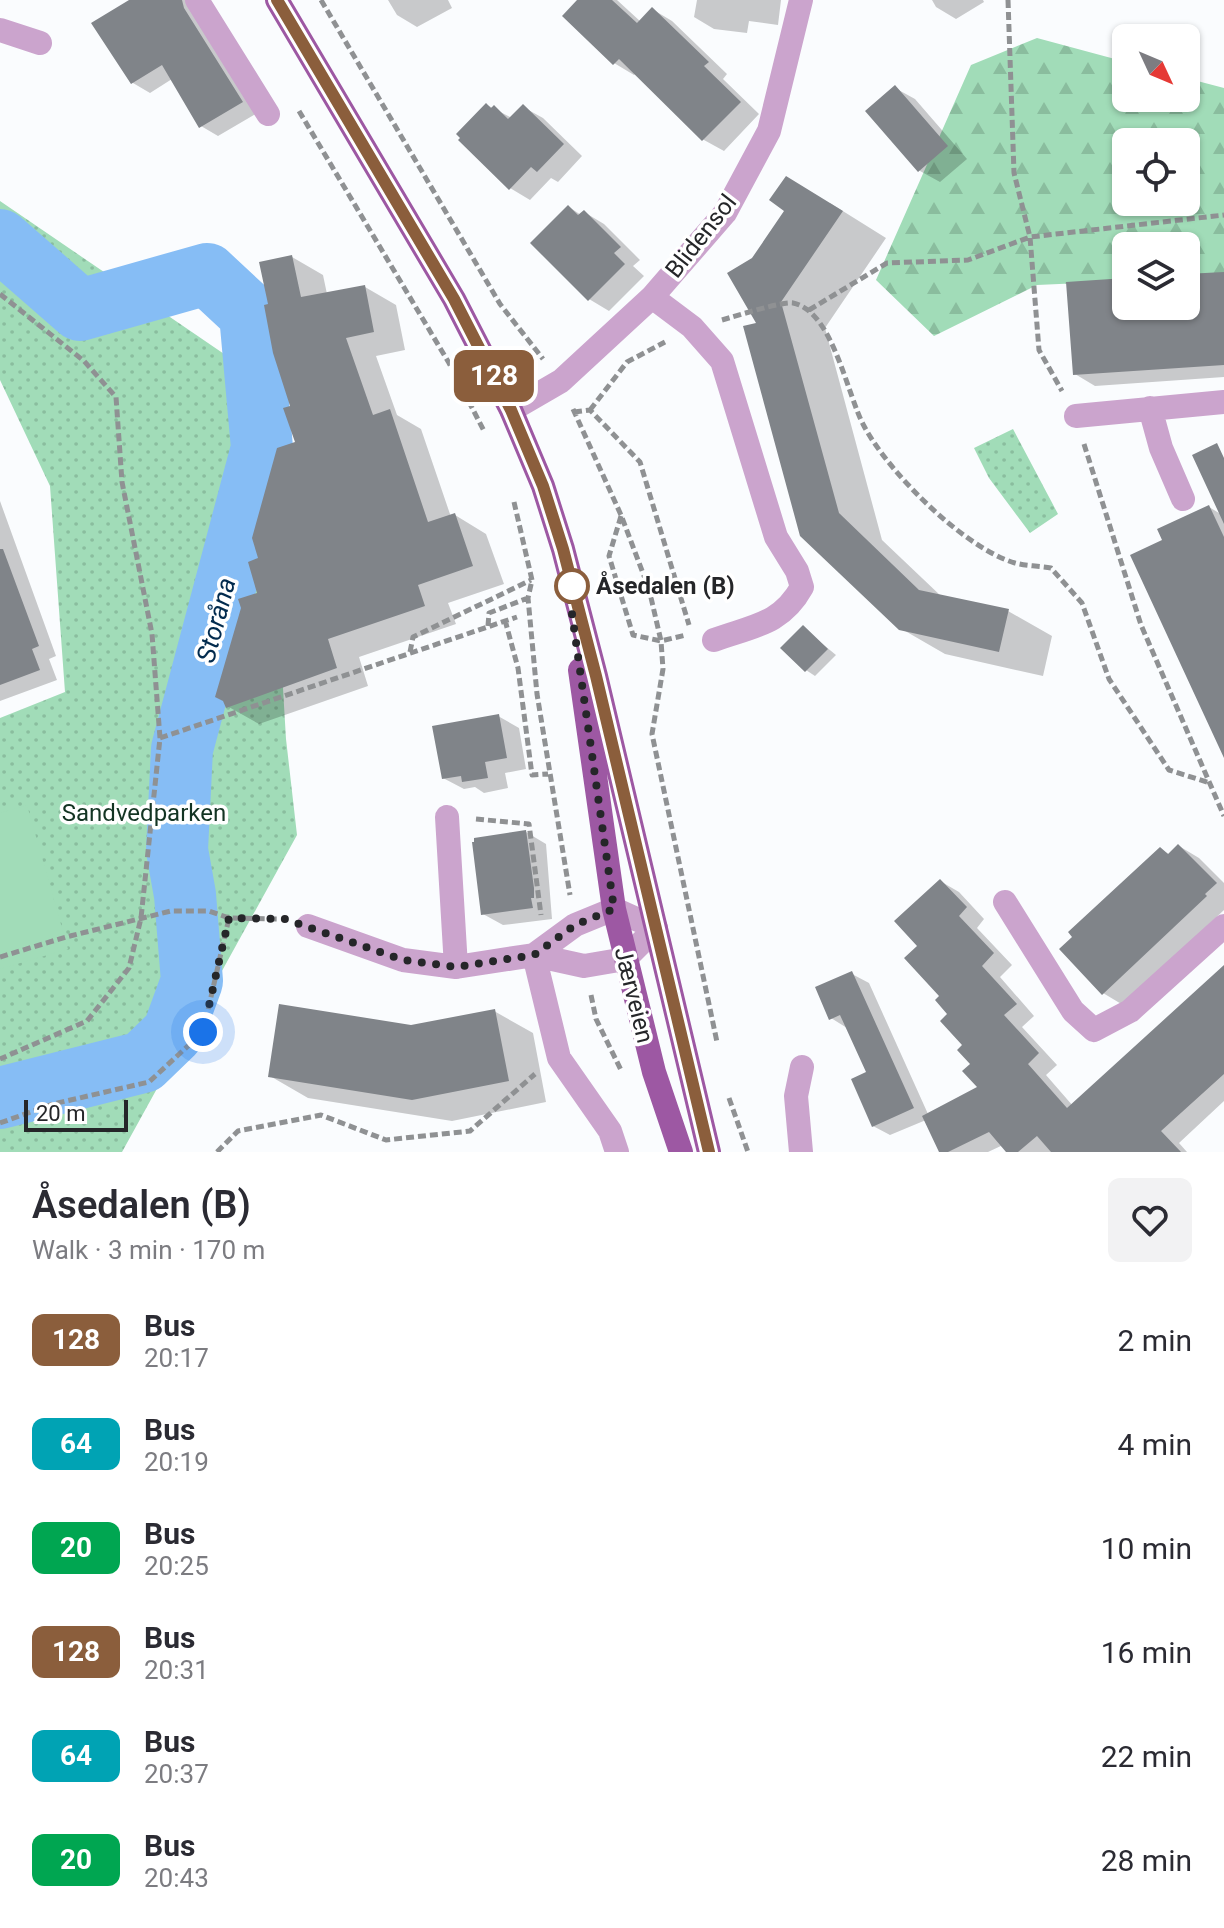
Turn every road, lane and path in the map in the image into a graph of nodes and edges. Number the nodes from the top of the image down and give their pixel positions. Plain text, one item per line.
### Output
1 (197, 0) edge
2 (277, 0) edge
3 (801, 0) edge
4 (1008, 0) edge
5 (0, 30) edge
6 (40, 43) dead end
7 (296, 108) dead end
8 (268, 114) dead end
9 (1224, 215) edge
10 (1030, 237) junction
11 (0, 294) edge
12 (652, 297) junction
13 (809, 310) junction
14 (692, 327) junction
15 (1224, 402) edge
16 (1150, 408) junction
17 (511, 410) junction
18 (590, 410) junction
19 (574, 412) dead end
20 (1076, 416) junction
21 (486, 433) dead end
22 (511, 490) dead end
23 (1183, 499) dead end
24 (621, 515) dead end
25 (563, 549) junction
26 (532, 580) junction
27 (528, 598) junction
28 (517, 617) dead end
29 (505, 620) junction
30 (488, 626) junction
31 (714, 640) dead end
32 (410, 653) junction
33 (160, 738) junction
34 (548, 774) junction
35 (1210, 783) junction
36 (1224, 816) edge
37 (447, 817) joint
38 (1005, 902) dead end
39 (571, 904) dead end
40 (614, 909) junction
41 (141, 918) junction
42 (229, 918) junction
43 (308, 926) joint
44 (1224, 926) edge
45 (656, 928) junction
46 (534, 955) junction
47 (0, 957) edge
48 (625, 959) junction
49 (456, 967) junction
50 (590, 990) dead end
51 (559, 1058) junction
52 (0, 1059) edge
53 (802, 1067) dead end
54 (624, 1083) dead end
55 (0, 1123) edge
56 (217, 1152) edge
57 (617, 1152) edge
58 (681, 1152) edge
59 (709, 1152) edge
60 (801, 1152) edge

1 - 8 street
2 - 17 main road, Jærveien
3 - 12 street, Blidensol
4 - 10 path
5 - 6 street
7 - 21 path
9 - 10 path
10 - 13 path
10 - 20 path
11 - 33 path
12 - 14 street
12 - 17 street, Blidensol
13 - 14 path
13 - 35 path
14 - 18 path
14 - 31 street
15 - 16 street
16 - 20 street
16 - 23 street
17 - 25 main road, Jærveien
18 - 19 path
18 - 24 path
20 - 35 path
22 - 26 path
25 - 40 main road, Jærveien
25 - 45 main road, Jærveien
26 - 27 path
26 - 32 path
27 - 30 path
27 - 34 path
28 - 29 path
29 - 30 path
29 - 34 path
30 - 32 path
32 - 33 path
33 - 41 path
34 - 39 path
35 - 36 path
37 - 46 path
37 - 49 street
38 - 44 street
40 - 45 street
40 - 46 street
40 - 48 main road, Jærveien
41 - 42 path
41 - 47 path
41 - 52 path
42 - 43 path
42 - 55 path
43 - 49 street
45 - 48 street
45 - 59 main road, Jærveien
46 - 48 street
46 - 49 street
46 - 51 street
48 - 58 main road, Jærveien
50 - 54 path
51 - 56 path
51 - 57 street
53 - 60 street

